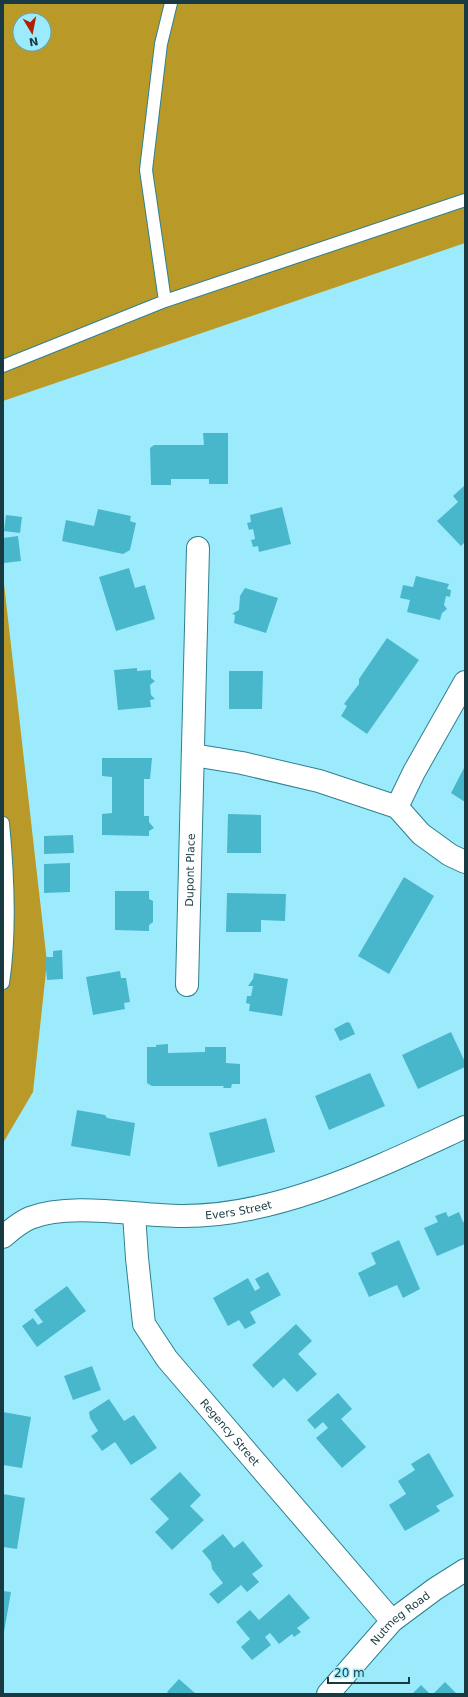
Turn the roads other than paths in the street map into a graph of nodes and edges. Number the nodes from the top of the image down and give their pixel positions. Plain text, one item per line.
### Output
1 (171, 3) edge
2 (465, 200) edge
3 (165, 301) junction
4 (3, 366) edge
5 (198, 548) dead end
6 (465, 682) edge
7 (193, 755) junction
8 (397, 808) junction
9 (3, 823) edge
10 (465, 862) edge
11 (3, 983) edge
12 (187, 985) dead end
13 (465, 1128) edge
14 (134, 1214) junction
15 (3, 1237) edge
16 (465, 1570) edge
17 (392, 1620) junction
18 (328, 1694) edge

1 - 3 lane
2 - 3 lane
3 - 4 lane
5 - 7 street, Dupont Place
6 - 8 street
7 - 8 street
7 - 12 street, Dupont Place
8 - 10 street
9 - 11 lane
13 - 14 street, Evers Street
14 - 15 street, Evers Street
14 - 17 street, Regency Street
16 - 17 street, Nutmeg Road
17 - 18 street, Nutmeg Road

